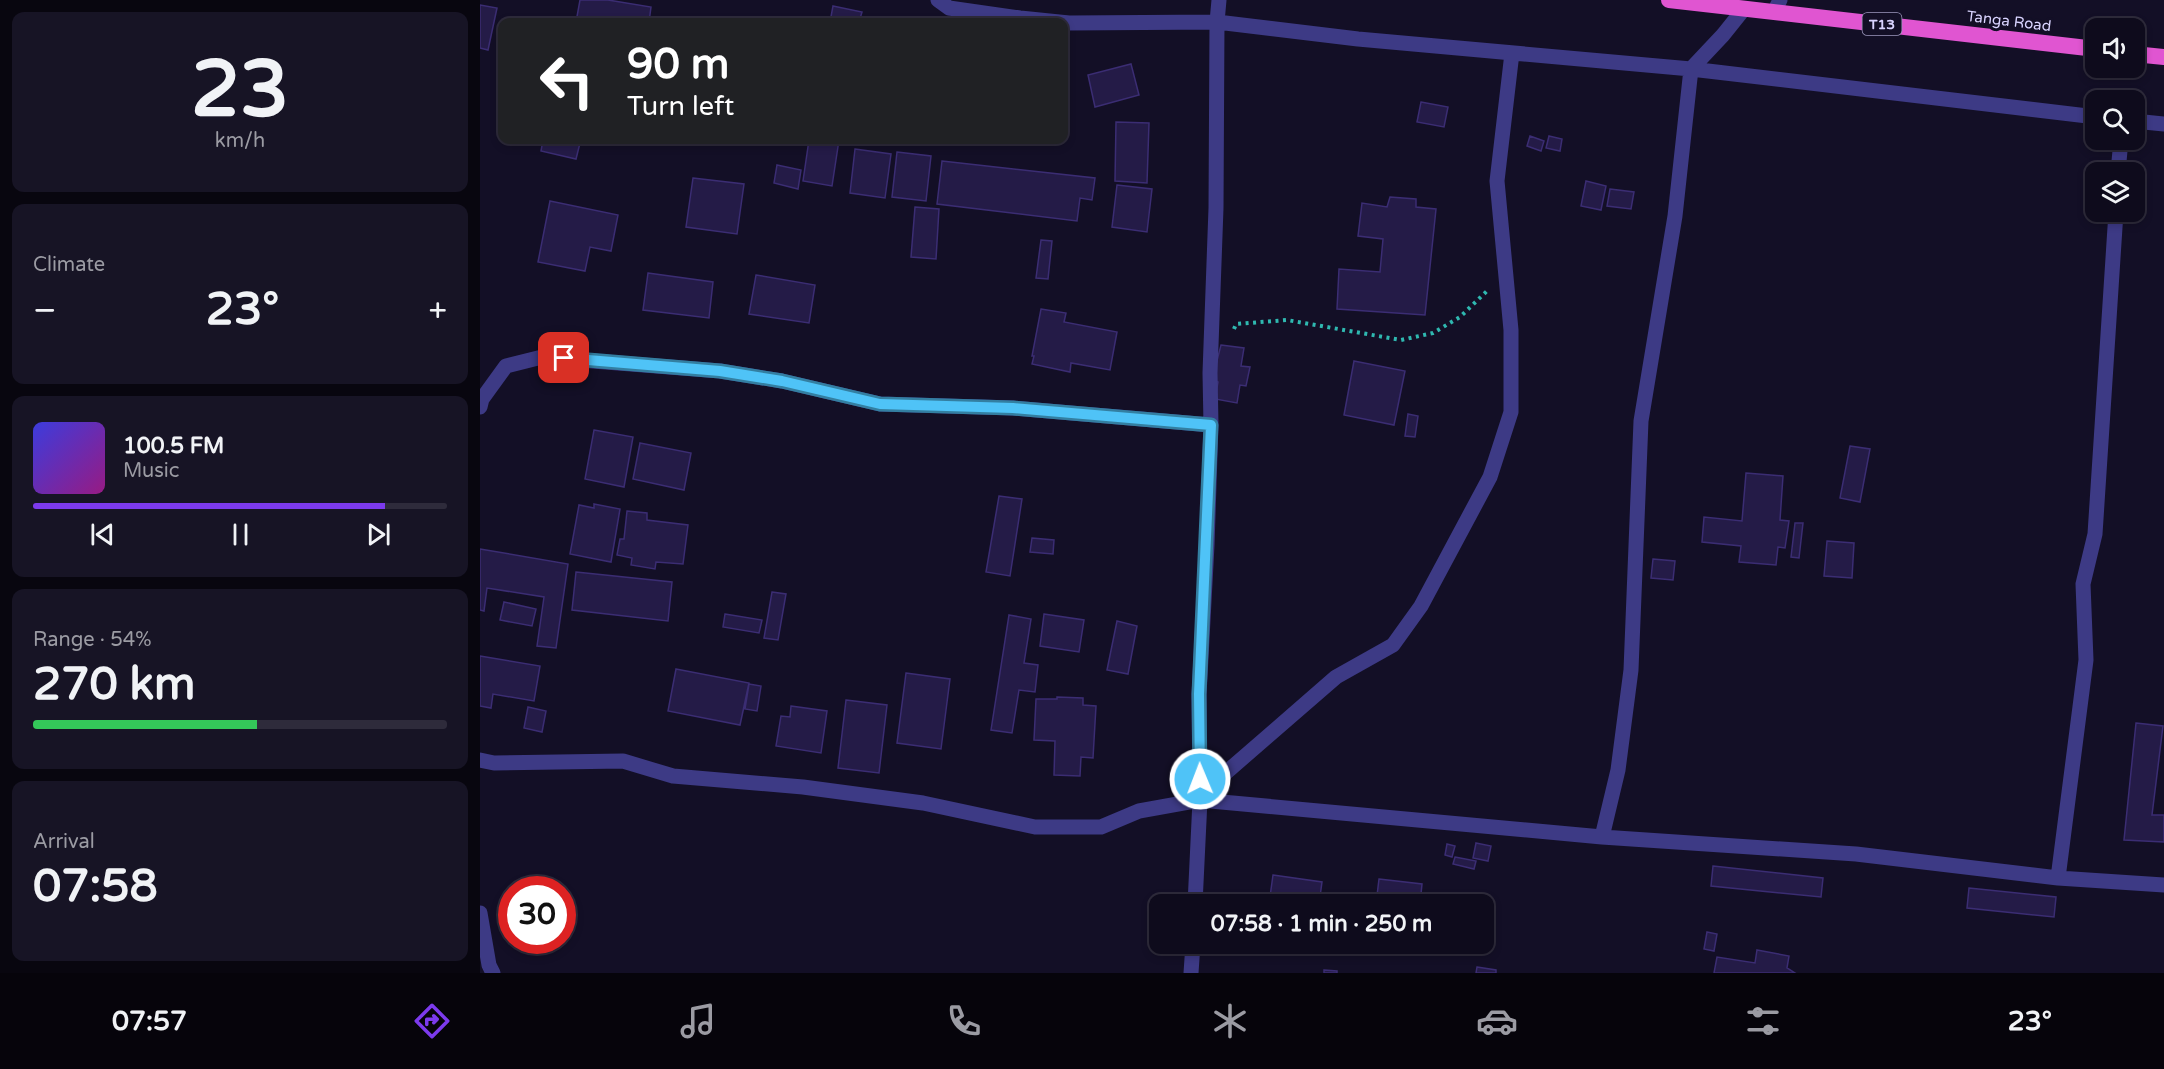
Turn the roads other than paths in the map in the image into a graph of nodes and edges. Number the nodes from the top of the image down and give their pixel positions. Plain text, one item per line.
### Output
1 (938, 0) edge
2 (1219, 0) edge
3 (1669, 0) edge
4 (1777, 6) edge
5 (1743, 10) junction
6 (1030, 18) edge
7 (1217, 22) junction
8 (1068, 23) edge
9 (2085, 48) edge
10 (1512, 53) junction
11 (2145, 55) edge
12 (2164, 57) edge
13 (1691, 69) junction
14 (2085, 116) edge
15 (2145, 122) edge
16 (2164, 124) edge
17 (2115, 222) edge
18 (480, 407) edge
19 (1211, 425) junction
20 (480, 760) edge
21 (1203, 800) junction
22 (1602, 837) junction
23 (2058, 878) junction
24 (2164, 885) edge
25 (1196, 894) edge
26 (480, 913) edge
27 (1192, 954) edge
28 (493, 973) edge
29 (1191, 973) edge

1 - 6 street
2 - 7 street
3 - 5 highway, Tanga Road / T13
4 - 5 highway, Tanga Road / T13
4 - 9 highway, Tanga Road / T13
5 - 13 street
7 - 8 street
7 - 10 street
7 - 19 street
10 - 13 street
10 - 21 street
11 - 12 highway
13 - 14 street
13 - 22 street
15 - 16 street
17 - 23 street
18 - 19 street
19 - 21 street
20 - 21 street
21 - 22 street
21 - 25 street
22 - 23 street
23 - 24 street
26 - 28 street
27 - 29 street

